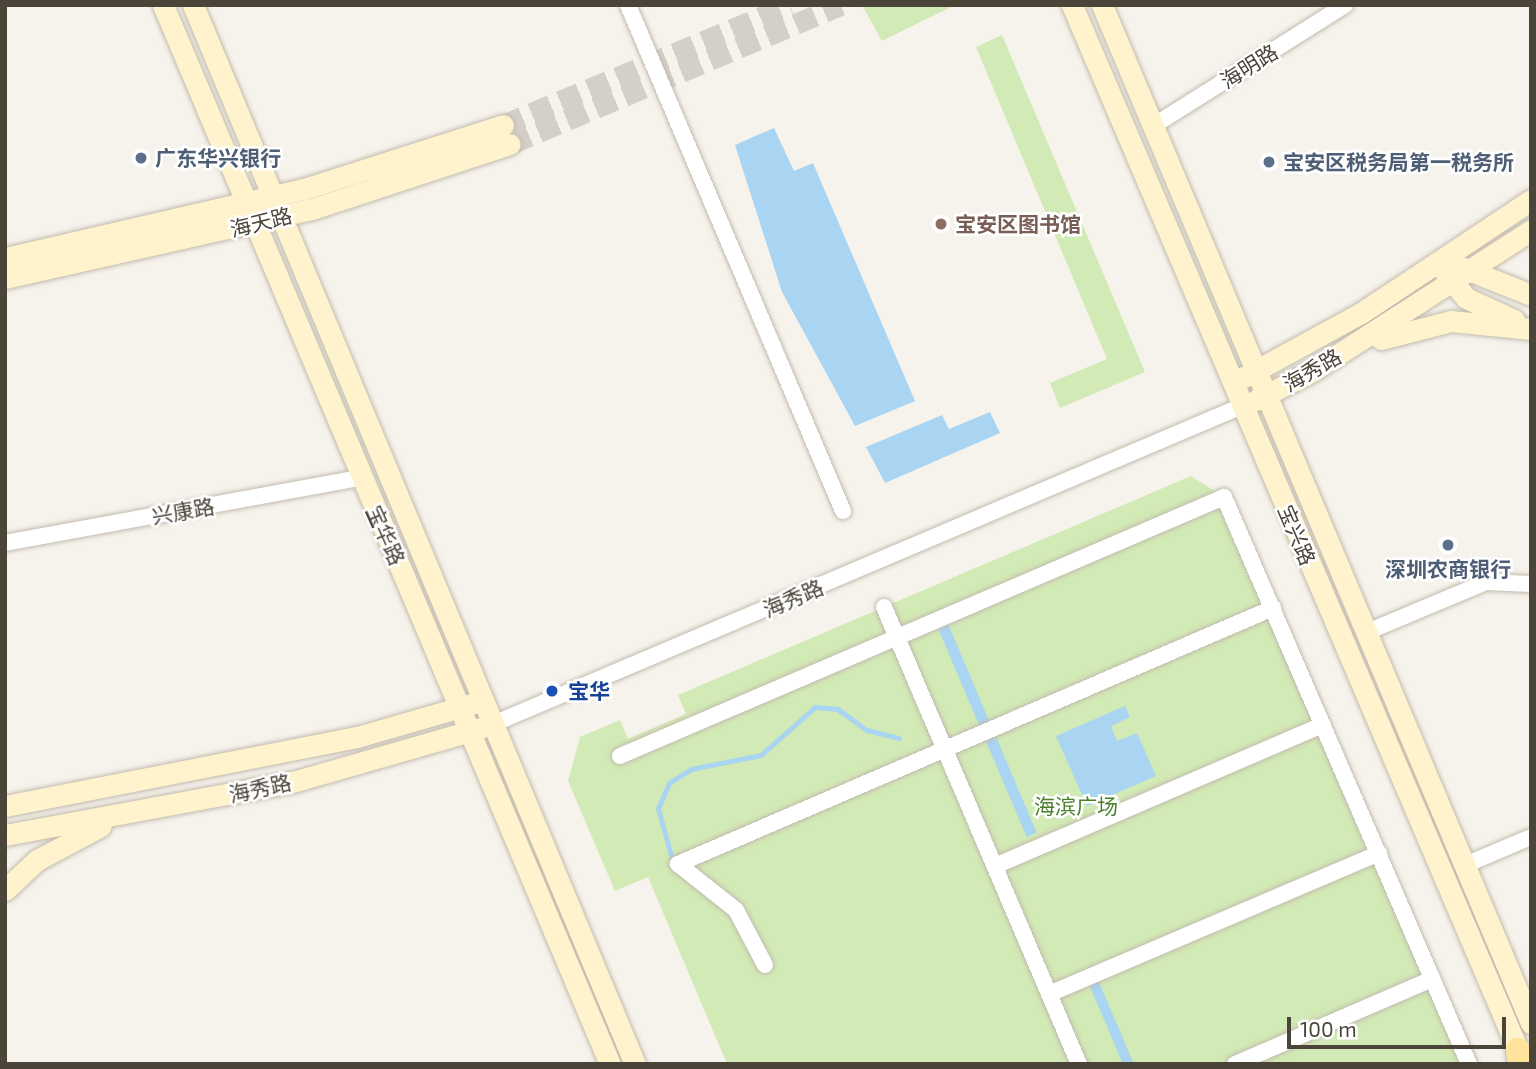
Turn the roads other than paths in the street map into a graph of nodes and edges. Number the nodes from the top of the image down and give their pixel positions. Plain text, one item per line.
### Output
1 (163, 5) edge
2 (193, 5) edge
3 (628, 5) edge
4 (1072, 5) edge
5 (1102, 5) edge
6 (1345, 5) edge
7 (1153, 126) junction
8 (507, 134) tunnel mouth
9 (1531, 200) edge
10 (276, 207) junction
11 (249, 213) junction
12 (1531, 230) edge
13 (5, 258) edge
14 (1443, 260) junction
15 (1471, 271) junction
16 (5, 278) edge
17 (1450, 284) junction
18 (1531, 295) edge
19 (1531, 328) edge
20 (1339, 354) junction
21 (1257, 371) junction
22 (1232, 382) junction
23 (1267, 395) junction
24 (1242, 406) junction
25 (360, 478) junction
26 (843, 511) dead end
27 (5, 543) edge
28 (1531, 584) edge
29 (884, 607) dead end
30 (1273, 608) junction
31 (1367, 632) junction
32 (897, 637) junction
33 (483, 699) junction
34 (460, 708) junction
35 (493, 723) junction
36 (1323, 725) junction
37 (470, 732) junction
38 (945, 748) junction
39 (620, 756) dead end
40 (220, 767) junction
41 (224, 795) junction
42 (5, 806) edge
43 (125, 814) junction
44 (5, 835) edge
45 (1531, 837) edge
46 (546, 852) junction
47 (1378, 853) junction
48 (523, 861) junction
49 (1465, 865) junction
50 (995, 866) junction
51 (5, 890) edge
52 (765, 965) dead end
53 (1432, 979) junction
54 (1049, 994) junction
55 (1531, 1023) edge
56 (1521, 1059) edge
57 (610, 1064) edge
58 (635, 1064) edge
59 (1079, 1064) edge
60 (1235, 1064) edge
61 (1469, 1064) edge

1 - 11 main road, 宝华路
2 - 10 main road, 宝华路
3 - 26 street
4 - 22 main road, 宝兴路
5 - 7 main road, 宝兴路
6 - 7 street, 海明路
7 - 21 main road, 宝兴路
8 - 10 main road, 海天路
9 - 14 main road, 海秀路
10 - 11 main road, 海天路
10 - 33 main road, 宝华路
11 - 13 main road, 海天路
11 - 16 main road, 海天路
11 - 25 main road, 宝华路
12 - 15 main road, 海秀路
14 - 15 main road
14 - 17 main road
14 - 21 main road, 海秀路
15 - 17 main road, 海秀路
15 - 18 main road
17 - 19 main road
17 - 20 main road, 海秀路
19 - 20 main road
20 - 23 main road, 海秀路
21 - 22 main road, 海秀路
21 - 23 main road, 宝兴路
22 - 24 main road, 宝兴路
23 - 24 main road, 海秀路
23 - 31 main road, 宝兴路
24 - 35 street, 海秀路
24 - 56 main road, 宝兴路
25 - 27 street, 兴康路
25 - 34 main road, 宝华路
28 - 31 street
29 - 32 street
30 - 32 street
30 - 36 street
30 - 38 street
31 - 49 main road, 宝兴路
32 - 38 street
32 - 39 street
33 - 34 main road, 海秀路
33 - 35 main road, 宝华路
34 - 37 main road, 宝华路
34 - 40 main road, 海秀路
35 - 37 main road, 海秀路
35 - 46 main road, 宝华路
36 - 47 street
36 - 50 street
37 - 41 main road, 海秀路
37 - 48 main road, 宝华路
38 - 50 street
38 - 52 street
40 - 41 main road
40 - 42 main road, 海秀路
41 - 43 main road, 海秀路
43 - 44 main road, 海秀路
43 - 51 main road
45 - 49 street
46 - 48 main road
46 - 58 main road, 宝华路
47 - 53 street
47 - 54 street
48 - 57 main road, 宝华路
49 - 55 main road, 宝兴路
50 - 54 street
53 - 60 street
53 - 61 street
54 - 59 street

